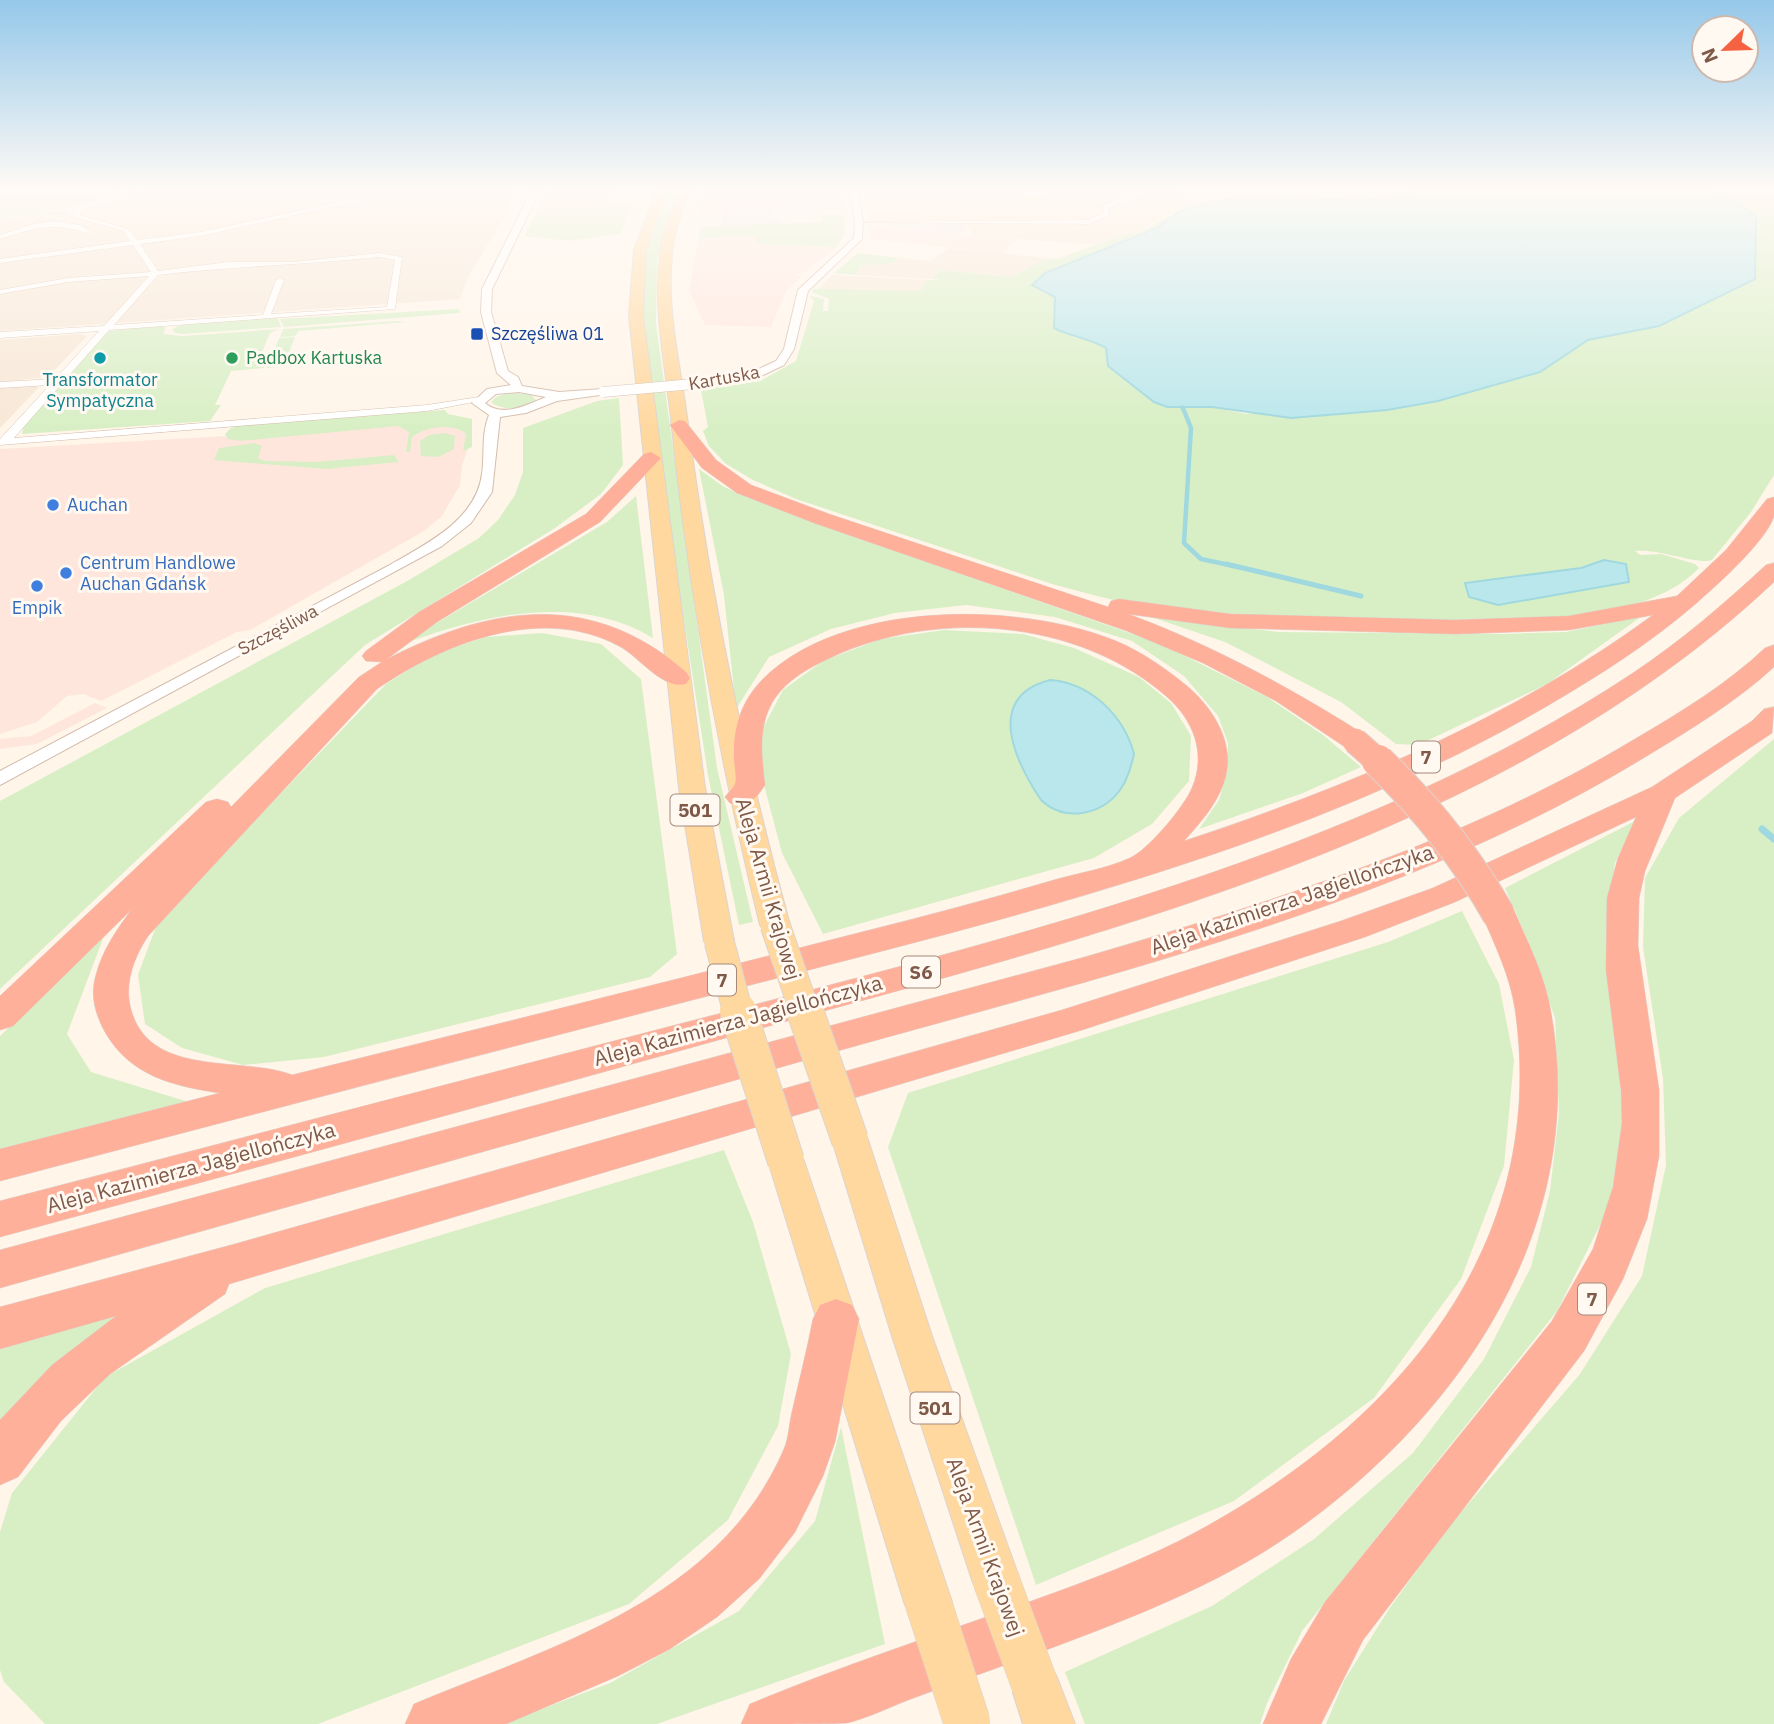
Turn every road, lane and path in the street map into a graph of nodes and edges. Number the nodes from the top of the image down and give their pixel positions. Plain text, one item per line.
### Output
1 (153, 268) edge
2 (192, 268) edge
3 (397, 268) edge
4 (497, 268) edge
5 (638, 268) edge
6 (667, 268) edge
7 (826, 268) edge
8 (156, 273) junction
9 (280, 280) dead end
10 (0, 292) edge
11 (266, 317) junction
12 (107, 328) junction
13 (0, 335) edge
14 (503, 373) junction
15 (57, 382) junction
16 (0, 385) edge
17 (517, 388) junction
18 (499, 391) junction
19 (546, 397) junction
20 (479, 403) junction
21 (496, 412) junction
22 (515, 412) junction
23 (679, 425) junction
24 (492, 429) junction
25 (2, 442) edge
26 (651, 458) junction
27 (1774, 503) edge
28 (1774, 570) edge
29 (1062, 600) junction
30 (1685, 602) junction
31 (1774, 653) edge
32 (677, 678) junction
33 (1774, 715) edge
34 (0, 779) edge
35 (1662, 793) junction
36 (740, 797) junction
37 (1143, 866) junction
38 (0, 1017) edge
39 (300, 1087) junction
40 (0, 1165) edge
41 (0, 1219) edge
42 (235, 1264) junction
43 (0, 1269) edge
44 (836, 1319) junction
45 (0, 1328) edge
46 (0, 1460) edge
47 (1044, 1709) edge
48 (968, 1723) edge
49 (435, 1724) edge
50 (770, 1724) edge
51 (1292, 1724) edge

1 - 8 street
2 - 8 street
3 - 11 street
4 - 14 street
5 - 26 main road, 501
6 - 23 main road, Aleja Armii Krajowej / 501
7 - 19 street, Kartuska, bridge
8 - 10 street
8 - 12 street
9 - 11 street
11 - 12 street
12 - 13 street
12 - 15 street
14 - 17 street
14 - 18 street
15 - 16 street
15 - 25 street
17 - 18 street
17 - 19 street
18 - 20 street
19 - 22 street
20 - 21 street
20 - 25 street
21 - 22 street
21 - 24 street, Szczęśliwa
22 - 24 street
23 - 29 highway
23 - 36 main road, Aleja Armii Krajowej / 501
24 - 34 street, Szczęśliwa
26 - 32 main road, 501
26 - 38 highway
27 - 30 highway
28 - 41 highway, Aleja Kazimierza Jagiellończyka / S6
29 - 30 highway
29 - 50 highway, bridge
30 - 37 highway, 7
31 - 43 highway, Aleja Kazimierza Jagiellończyka / S6
32 - 39 highway, 7
32 - 44 main road, 501, bridge
33 - 35 highway
35 - 42 highway
35 - 51 highway, 7
36 - 37 highway
36 - 47 main road, Aleja Armii Krajowej / 501, bridge
37 - 39 highway, 7
39 - 40 highway
42 - 45 highway
42 - 46 highway
44 - 48 main road, 501, bridge
44 - 49 highway

